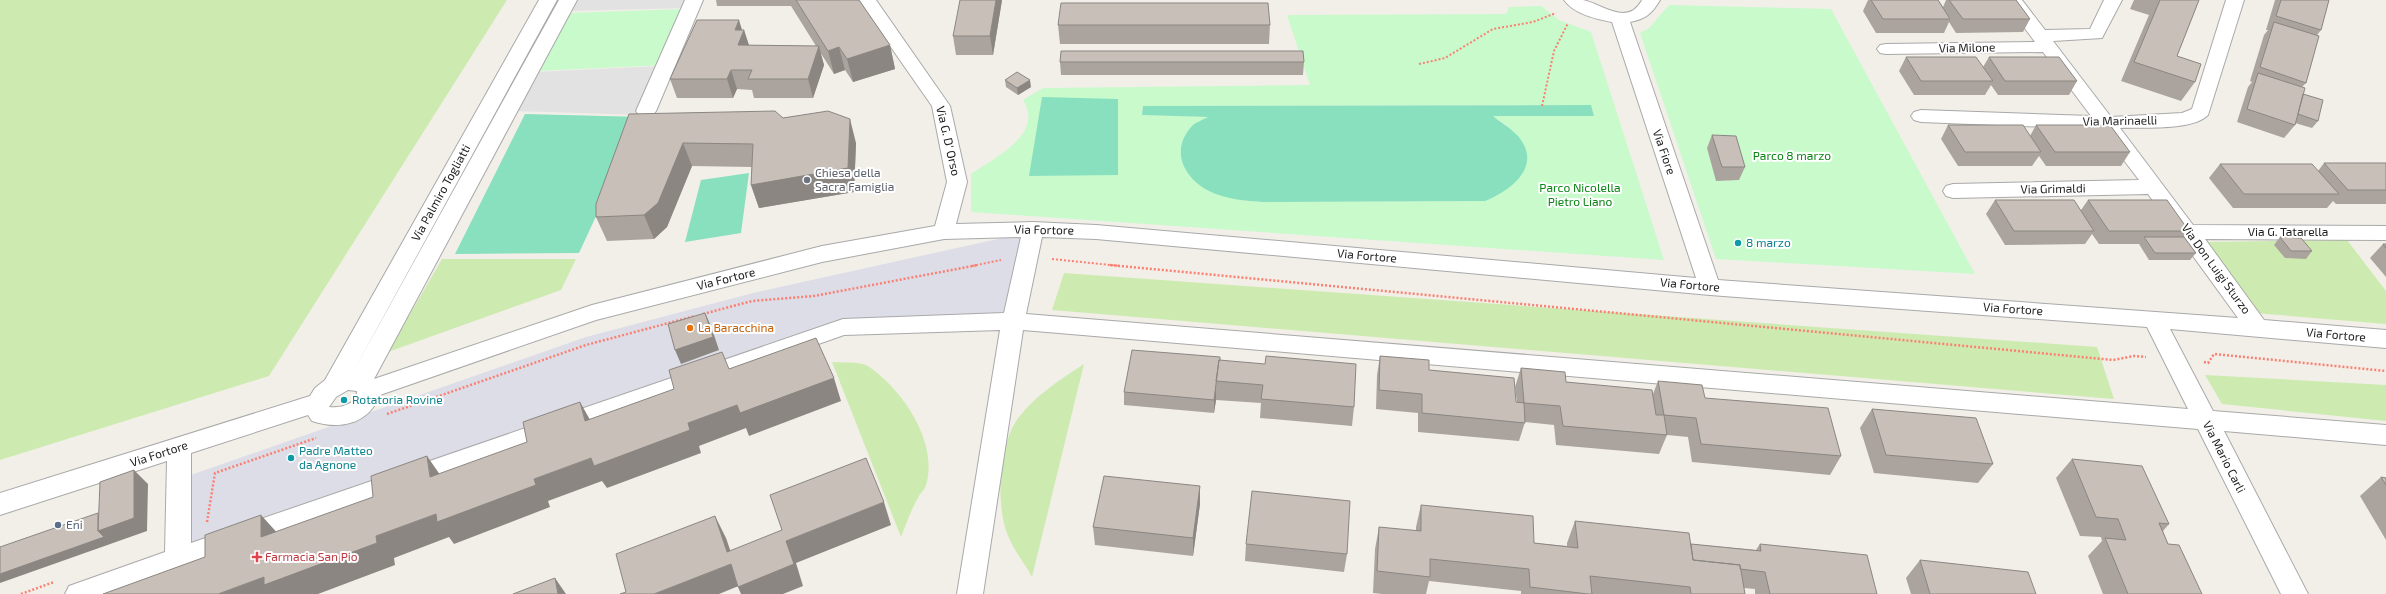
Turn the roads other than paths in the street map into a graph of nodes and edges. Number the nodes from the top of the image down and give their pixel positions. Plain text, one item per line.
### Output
1 (548, 0) edge
2 (568, 0) edge
3 (694, 0) edge
4 (867, 0) edge
5 (1651, 0) edge
6 (2013, 0) edge
7 (2113, 0) edge
8 (2235, 0) edge
9 (1578, 5) edge
10 (1619, 17) junction
11 (2044, 41) junction
12 (1886, 49) dead end
13 (646, 111) dead end
14 (1921, 116) dead end
15 (2105, 123) junction
16 (2154, 187) junction
17 (1953, 191) dead end
18 (1033, 229) junction
19 (944, 232) junction
20 (2189, 232) junction
21 (2386, 233) edge
22 (1710, 287) junction
23 (2154, 319) junction
24 (1013, 321) junction
25 (2258, 329) junction
26 (2386, 339) edge
27 (365, 386) junction
28 (325, 395) junction
29 (2204, 418) junction
30 (2386, 435) edge
31 (179, 447) junction
32 (0, 504) edge
33 (178, 559) junction
34 (78, 594) edge
35 (970, 594) edge
36 (2295, 594) edge

1 - 28 street, Via Palmiro Togliatti
2 - 27 street, Via Palmiro Togliatti
3 - 13 street
4 - 19 street, Via G. D' Orso
5 - 10 street
6 - 11 street, Via Don Luigi Sturzo
7 - 11 street, Via Milone
8 - 15 street, Via Marinaelli
9 - 10 street
10 - 22 street, Via Fiore
11 - 12 street, Via Milone
11 - 15 street, Via Don Luigi Sturzo
14 - 15 street, Via Marinaelli
15 - 16 street, Via Don Luigi Sturzo
16 - 17 street, Via Grimaldi
16 - 20 street, Via Don Luigi Sturzo
18 - 19 street, Via Fortore
18 - 22 street, Via Fortore
18 - 24 street
19 - 27 street, Via Fortore
20 - 21 street, Via G. Tatarella
20 - 25 street, Via Don Luigi Sturzo
22 - 23 street, Via Fortore
23 - 25 street, Via Fortore
23 - 29 street, Via Mario Carli
24 - 29 street
24 - 33 street
24 - 35 street
25 - 26 street, Via Fortore
27 - 28 street, Via Fortore
27 - 28 street
28 - 31 street, Via Fortore
29 - 30 street
29 - 36 street, Via Mario Carli
31 - 32 street, Via Fortore
31 - 33 street
33 - 34 street

